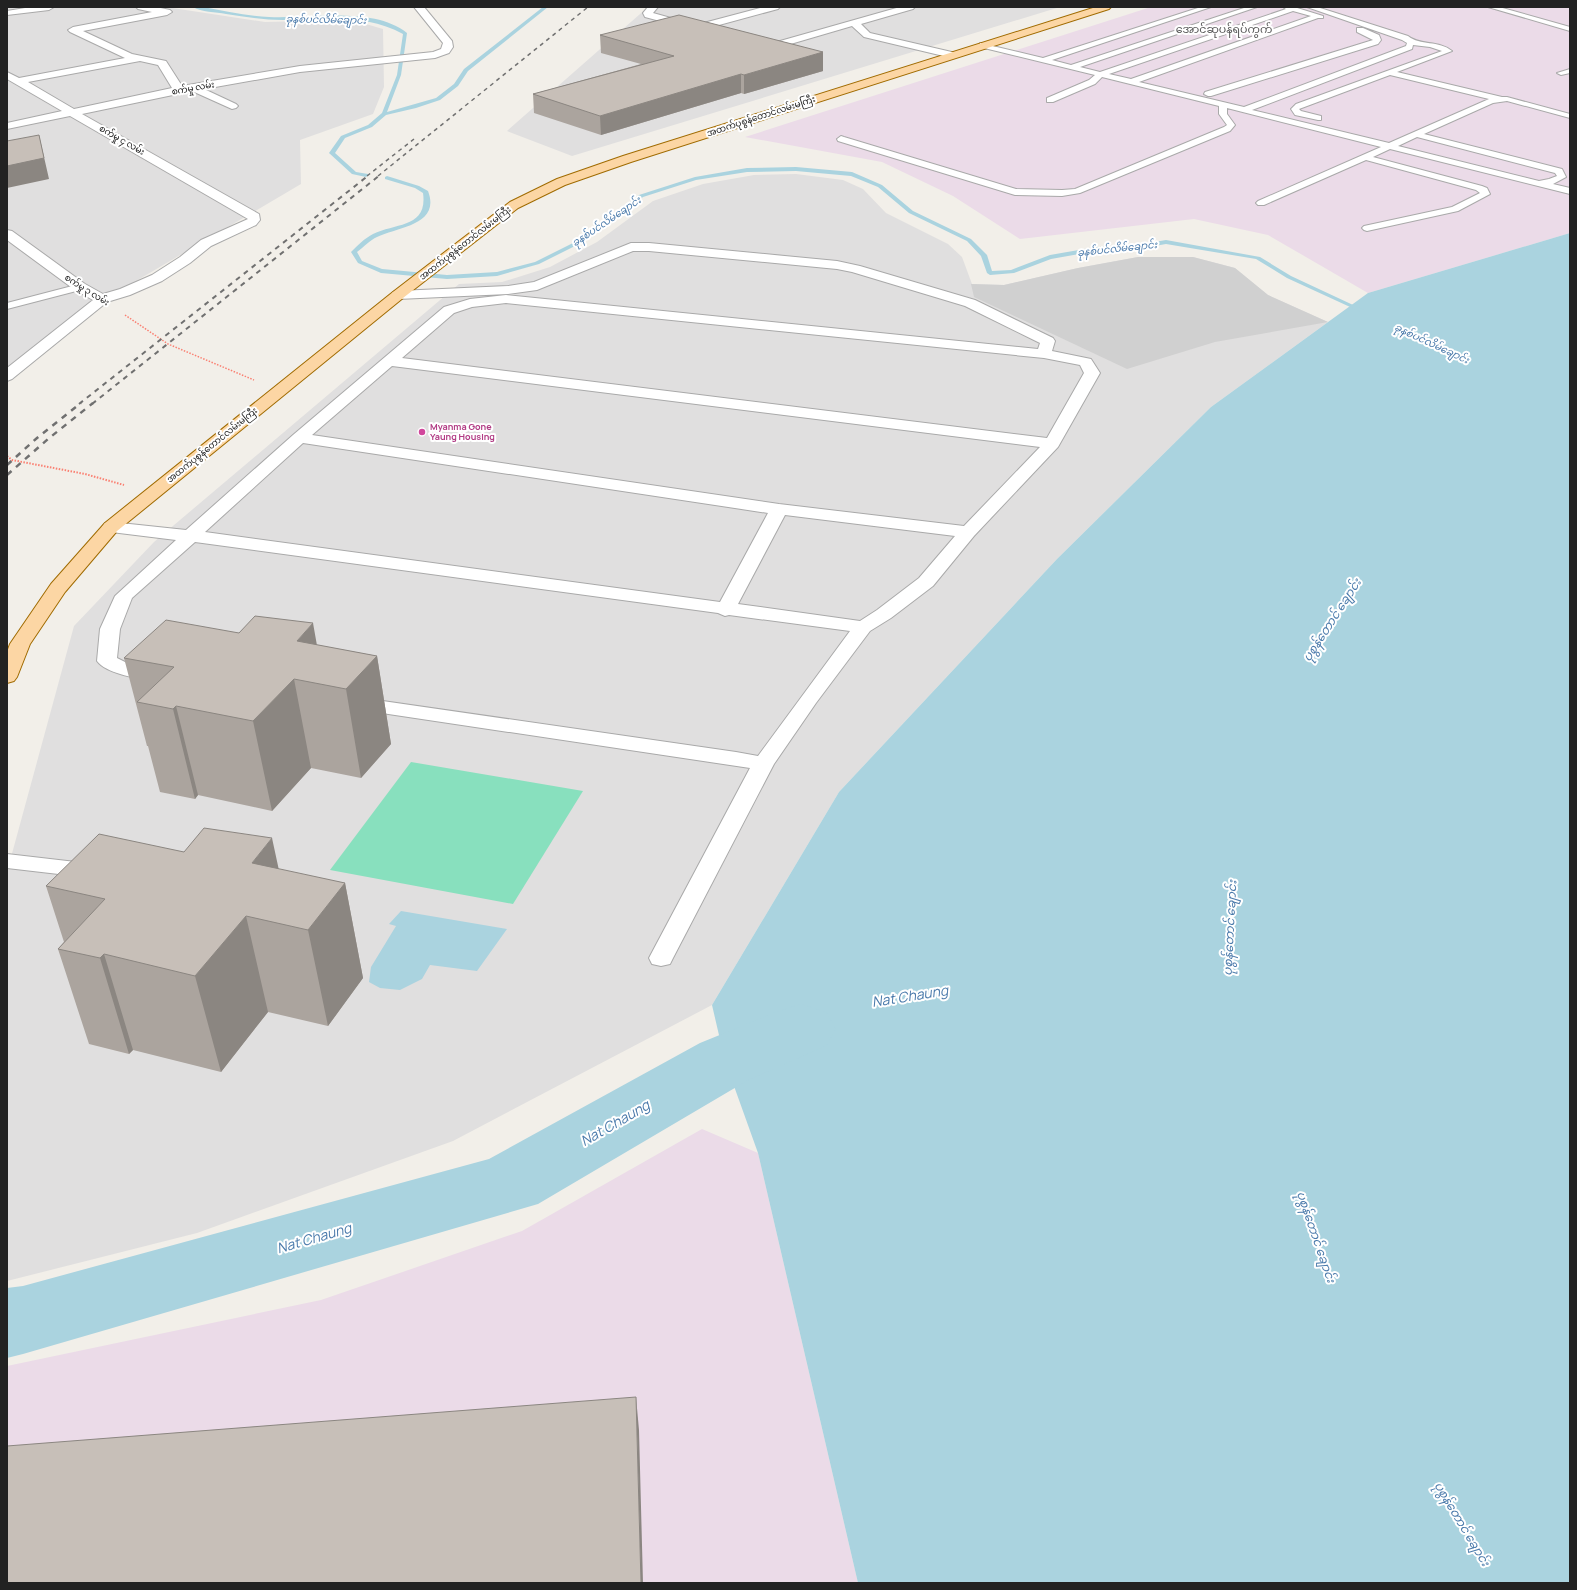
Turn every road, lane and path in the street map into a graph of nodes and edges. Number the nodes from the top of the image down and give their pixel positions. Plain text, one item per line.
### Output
1 (49, 7) edge
2 (141, 7) edge
3 (419, 7) edge
4 (653, 7) edge
5 (775, 7) edge
6 (910, 7) edge
7 (1106, 7) edge
8 (1208, 7) edge
9 (1254, 7) edge
10 (1310, 7) edge
11 (1491, 7) edge
12 (1290, 8) edge
13 (10, 14) dead end
14 (1318, 16) junction
15 (854, 23) junction
16 (697, 28) junction
17 (1570, 29) edge
18 (718, 34) edge
19 (1410, 43) junction
20 (982, 50) junction
21 (790, 52) edge
22 (952, 55) junction
23 (137, 59) junction
24 (1044, 60) junction
25 (1072, 67) junction
26 (1570, 71) edge
27 (1391, 73) junction
28 (1561, 73) dead end
29 (1101, 74) junction
30 (7, 75) edge
31 (1078, 78) dead end
32 (18, 81) junction
33 (1092, 82) junction
34 (1131, 82) junction
35 (194, 88) junction
36 (179, 90) junction
37 (1208, 94) dead end
38 (1499, 99) junction
39 (1050, 100) dead end
40 (1224, 105) junction
41 (232, 106) dead end
42 (1244, 110) junction
43 (73, 112) junction
44 (1570, 116) edge
45 (1329, 120) dead end
46 (7, 126) edge
47 (1415, 134) junction
48 (1390, 135) dead end
49 (841, 139) dead end
50 (1405, 139) junction
51 (1390, 146) junction
52 (1365, 157) junction
53 (1536, 184) junction
54 (1570, 191) edge
55 (1261, 203) dead end
56 (1367, 228) dead end
57 (7, 234) edge
58 (80, 287) junction
59 (398, 295) junction
60 (102, 299) junction
61 (7, 306) edge
62 (1044, 354) junction
63 (388, 361) junction
64 (7, 376) edge
65 (280, 391) junction
66 (299, 438) junction
67 (1052, 444) junction
68 (7, 456) edge
69 (152, 493) junction
70 (779, 509) junction
71 (111, 527) junction
72 (968, 532) junction
73 (191, 536) junction
74 (725, 610) junction
75 (863, 627) junction
76 (7, 677) edge
77 (179, 677) edge
78 (336, 700) edge
79 (764, 764) junction
80 (7, 861) edge
81 (116, 874) edge
82 (662, 958) dead end

1 - 13 street
2 - 23 street
3 - 35 street, စက်မှု လမ်း
4 - 16 street
5 - 16 street
6 - 15 street
7 - 20 main road, အထက်ပုစွန်တောင်လမ်းမကြီး
8 - 24 lane
9 - 25 lane
10 - 19 lane
11 - 17 lane
12 - 14 lane
12 - 29 lane
14 - 34 lane
14 - 37 lane
15 - 21 street
15 - 22 street
16 - 18 street
19 - 27 lane
19 - 42 lane
20 - 22 main road, အထက်ပုစွန်တောင်လမ်းမကြီး
20 - 24 lane
22 - 59 main road, အထက်ပုစွန်တောင်လမ်းမကြီး
23 - 32 street
23 - 36 street
24 - 25 lane
25 - 29 lane
26 - 28 lane
27 - 38 lane
27 - 45 lane
29 - 33 lane
29 - 34 lane
30 - 32 street, စက်မှု ၄ လမ်း
31 - 33 lane
32 - 43 street, စက်မှု ၄ လမ်း
33 - 39 lane
34 - 40 lane
35 - 36 street, စက်မှု လမ်း
35 - 41 street
36 - 43 street, စက်မှု လမ်း
38 - 44 lane
38 - 47 lane
40 - 42 lane
40 - 49 lane
42 - 51 lane
43 - 46 street, စက်မှု လမ်း
43 - 60 street, စက်မှု ၄ လမ်း
47 - 50 lane
47 - 53 lane
48 - 50 lane
50 - 51 lane
51 - 52 lane
51 - 53 lane
52 - 55 lane
52 - 56 lane
53 - 54 lane
57 - 58 street, စက်မှု ၃ လမ်း
58 - 60 street, စက်မှု ၃ လမ်း
58 - 61 lane
59 - 62 street
59 - 65 main road, အထက်ပုစွန်တောင်လမ်းမကြီး
60 - 64 street
60 - 65 path, စက်မှု ၃ လမ်း
62 - 63 street
62 - 67 street
63 - 66 street
63 - 67 street
65 - 69 main road, အထက်ပုစွန်တောင်လမ်းမကြီး
66 - 70 street
66 - 73 street
67 - 72 street
68 - 69 path
69 - 71 main road, အထက်ပုစွန်တောင်လမ်းမကြီး
70 - 72 street
70 - 74 street
71 - 73 street
71 - 76 main road, အထက်ပုစွန်တောင်လမ်းမကြီး
72 - 75 street
73 - 74 street
73 - 77 street
74 - 75 street
75 - 79 street
78 - 79 street
79 - 82 street
80 - 81 street

